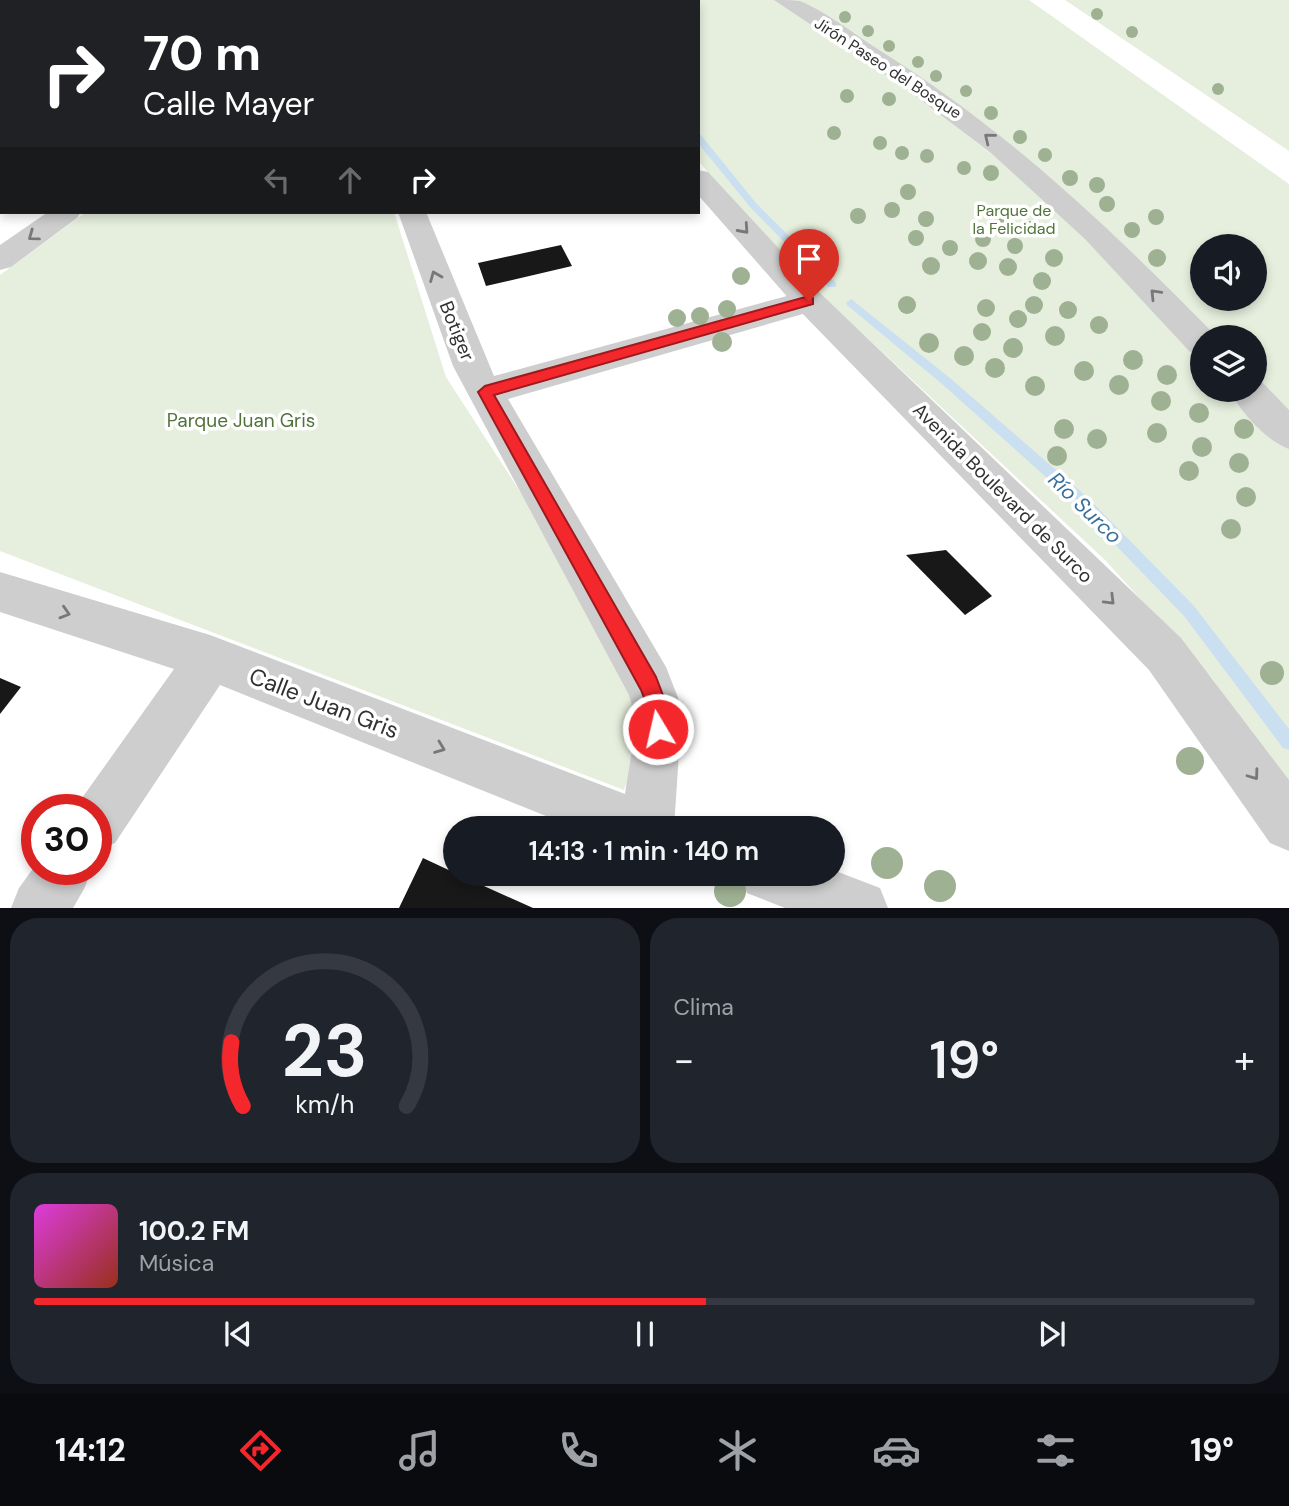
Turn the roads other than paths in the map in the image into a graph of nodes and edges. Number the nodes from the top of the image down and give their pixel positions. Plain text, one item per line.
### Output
1 (784, 0) edge
2 (700, 180) edge
3 (64, 214) edge
4 (413, 214) edge
5 (0, 260) edge
6 (809, 301) junction
7 (1190, 330) edge
8 (485, 392) junction
9 (1258, 402) edge
10 (1289, 434) edge
11 (0, 592) edge
12 (209, 658) junction
13 (112, 800) edge
14 (614, 816) edge
15 (646, 816) edge
16 (1289, 824) edge
17 (55, 885) edge
18 (802, 886) edge
19 (39, 908) edge
20 (860, 908) edge

7 -> 1 street, Jirón Paseo del Bosque
2 -> 6 street, Avenida Boulevard de Surco
3 -> 5 street
8 -> 4 street, Botiger
6 - 8 street
6 -> 16 street, Avenida Boulevard de Surco
8 - 15 street, Botiger
9 - 10 street
11 -> 12 street, Calle Juan Gris
12 - 13 street
12 -> 14 street, Calle Juan Gris
17 - 19 street
18 - 20 street

